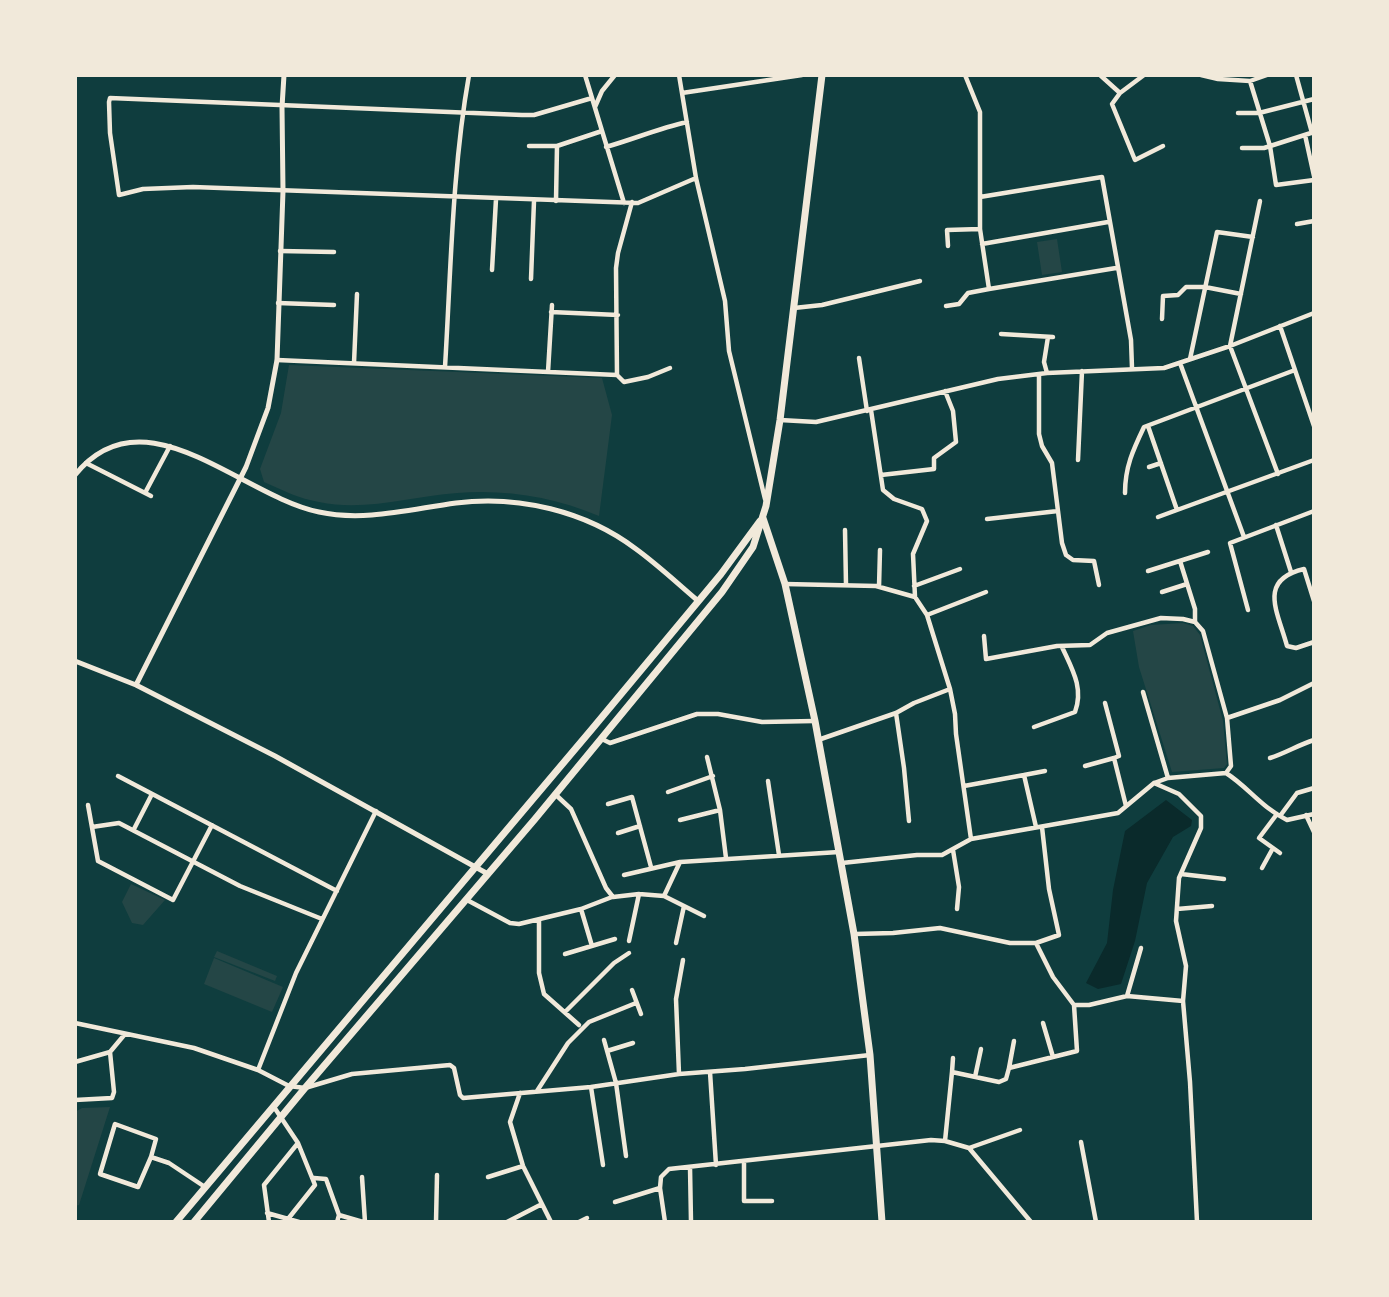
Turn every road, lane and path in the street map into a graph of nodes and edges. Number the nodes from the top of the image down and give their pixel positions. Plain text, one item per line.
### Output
1 (284, 75) edge
2 (469, 75) edge
3 (585, 75) edge
4 (615, 75) edge
5 (679, 75) edge
6 (802, 75) edge
7 (822, 75) edge
8 (965, 75) edge
9 (1100, 75) edge
10 (1144, 75) edge
11 (1201, 75) edge
12 (1267, 75) edge
13 (1296, 75) edge
14 (1218, 77) edge
15 (1251, 81) junction
16 (682, 93) junction
17 (1120, 93) junction
18 (592, 98) junction
19 (1314, 99) edge
20 (1304, 101) junction
21 (282, 107) junction
22 (595, 108) junction
23 (462, 113) junction
24 (1238, 113) dead end
25 (1259, 113) junction
26 (687, 122) junction
27 (602, 131) junction
28 (1313, 132) edge
29 (1305, 135) junction
30 (529, 146) dead end
31 (557, 146) junction
32 (1163, 146) dead end
33 (1270, 146) junction
34 (606, 147) junction
35 (1242, 148) dead end
36 (696, 178) junction
37 (1314, 178) edge
38 (283, 191) junction
39 (455, 197) junction
40 (980, 197) junction
41 (496, 199) junction
42 (534, 201) junction
43 (556, 201) junction
44 (1260, 201) dead end
45 (628, 203) junction
46 (1314, 221) edge
47 (1109, 222) junction
48 (1297, 224) dead end
49 (980, 229) junction
50 (1253, 237) junction
51 (982, 244) junction
52 (948, 246) dead end
53 (281, 251) junction
54 (334, 252) dead end
55 (1116, 268) junction
56 (492, 270) dead end
57 (531, 279) dead end
58 (920, 281) dead end
59 (1205, 287) junction
60 (989, 289) junction
61 (357, 294) dead end
62 (1241, 294) junction
63 (278, 303) junction
64 (334, 305) dead end
65 (552, 305) dead end
66 (946, 306) dead end
67 (793, 308) junction
68 (551, 312) junction
69 (1314, 313) edge
70 (618, 315) junction
71 (1162, 318) dead end
72 (1280, 326) junction
73 (1002, 334) dead end
74 (1230, 346) junction
75 (859, 358) dead end
76 (277, 360) junction
77 (1190, 360) junction
78 (354, 363) junction
79 (1180, 363) junction
80 (445, 367) junction
81 (670, 368) dead end
82 (1132, 368) junction
83 (1295, 370) junction
84 (1082, 371) junction
85 (548, 372) junction
86 (1047, 373) junction
87 (617, 374) junction
88 (1039, 374) junction
89 (1247, 389) junction
90 (945, 391) junction
91 (1196, 409) junction
92 (869, 411) junction
93 (780, 420) junction
94 (1148, 426) junction
95 (1314, 426) edge
96 (170, 445) junction
97 (1078, 460) dead end
98 (1314, 460) edge
99 (85, 463) junction
100 (1161, 463) junction
101 (1149, 467) dead end
102 (1278, 474) junction
103 (75, 475) edge
104 (881, 475) junction
105 (240, 479) junction
106 (1125, 493) dead end
107 (1227, 493) junction
108 (766, 506) junction
109 (1177, 510) junction
110 (1314, 510) edge
111 (1059, 511) junction
112 (1158, 517) dead end
113 (763, 518) junction
114 (987, 519) dead end
115 (1276, 525) junction
116 (845, 530) dead end
117 (1244, 537) junction
118 (880, 550) dead end
119 (1208, 552) dead end
120 (1180, 561) junction
121 (960, 569) dead end
122 (1148, 571) dead end
123 (1291, 572) junction
124 (785, 584) junction
125 (1187, 584) junction
126 (1100, 585) dead end
127 (846, 586) junction
128 (914, 586) junction
129 (879, 587) junction
130 (986, 592) dead end
131 (1162, 592) dead end
132 (915, 597) junction
133 (697, 600) junction
134 (1314, 601) edge
135 (1248, 610) dead end
136 (927, 615) junction
137 (1195, 622) junction
138 (984, 636) dead end
139 (1314, 642) edge
140 (1062, 647) junction
141 (75, 661) edge
142 (1314, 683) edge
143 (136, 685) junction
144 (950, 689) junction
145 (1143, 692) dead end
146 (1105, 703) dead end
147 (896, 713) junction
148 (1227, 718) junction
149 (815, 721) junction
150 (1034, 727) dead end
151 (601, 738) junction
152 (818, 740) junction
153 (1314, 740) edge
154 (707, 757) dead end
155 (1114, 758) junction
156 (1270, 758) dead end
157 (1085, 766) dead end
158 (1045, 771) dead end
159 (1226, 773) junction
160 (1024, 775) junction
161 (118, 776) dead end
162 (713, 776) junction
163 (1168, 778) junction
164 (768, 781) dead end
165 (1154, 783) junction
166 (964, 786) junction
167 (1314, 788) edge
168 (668, 792) dead end
169 (152, 794) junction
170 (555, 794) junction
171 (608, 804) dead end
172 (88, 805) dead end
173 (1126, 806) junction
174 (720, 810) junction
175 (376, 811) junction
176 (1314, 814) edge
177 (1278, 815) junction
178 (1306, 815) junction
179 (680, 820) dead end
180 (909, 821) dead end
181 (212, 825) junction
182 (639, 826) junction
183 (92, 827) junction
184 (1039, 827) junction
185 (134, 829) junction
186 (1314, 832) edge
187 (618, 833) dead end
188 (971, 839) junction
189 (1273, 848) junction
190 (953, 850) junction
191 (839, 852) junction
192 (1280, 853) dead end
193 (779, 855) junction
194 (726, 859) junction
195 (193, 862) junction
196 (680, 862) junction
197 (841, 863) junction
198 (476, 867) junction
199 (651, 867) junction
200 (1262, 868) dead end
201 (488, 874) junction
202 (1181, 874) junction
203 (624, 875) dead end
204 (1224, 879) dead end
205 (337, 891) junction
206 (639, 894) junction
207 (664, 896) junction
208 (613, 897) junction
209 (466, 899) junction
210 (684, 906) junction
211 (1212, 906) dead end
212 (581, 909) junction
213 (957, 909) dead end
214 (1177, 909) junction
215 (704, 916) dead end
216 (322, 919) junction
217 (538, 921) junction
218 (854, 934) junction
219 (615, 939) dead end
220 (629, 941) dead end
221 (676, 943) dead end
222 (1036, 943) junction
223 (592, 946) junction
224 (1141, 948) dead end
225 (629, 953) dead end
226 (565, 954) dead end
227 (683, 960) dead end
228 (632, 990) dead end
229 (1127, 996) junction
230 (1183, 1001) junction
231 (636, 1003) junction
232 (1074, 1004) junction
233 (565, 1013) junction
234 (641, 1014) dead end
235 (75, 1023) edge
236 (1042, 1023) dead end
237 (579, 1025) dead end
238 (126, 1034) junction
239 (604, 1040) dead end
240 (1014, 1041) dead end
241 (633, 1043) dead end
242 (981, 1049) dead end
243 (607, 1051) junction
244 (110, 1052) junction
245 (870, 1055) junction
246 (1053, 1057) junction
247 (953, 1058) dead end
248 (75, 1062) edge
249 (1009, 1068) junction
250 (258, 1070) junction
251 (710, 1072) junction
252 (952, 1072) junction
253 (679, 1074) junction
254 (975, 1077) junction
255 (616, 1083) junction
256 (289, 1086) junction
257 (591, 1087) junction
258 (304, 1088) junction
259 (537, 1091) junction
260 (520, 1093) junction
261 (75, 1100) edge
262 (273, 1105) junction
263 (281, 1117) junction
264 (1020, 1130) dead end
265 (945, 1141) junction
266 (1081, 1142) dead end
267 (299, 1143) junction
268 (878, 1144) junction
269 (970, 1147) junction
270 (626, 1156) dead end
271 (151, 1157) junction
272 (744, 1161) junction
273 (603, 1165) dead end
274 (716, 1165) junction
275 (523, 1166) junction
276 (690, 1167) junction
277 (437, 1175) dead end
278 (362, 1177) dead end
279 (488, 1177) dead end
280 (314, 1178) junction
281 (205, 1187) junction
282 (660, 1188) junction
283 (615, 1202) dead end
284 (772, 1202) dead end
285 (542, 1204) junction
286 (267, 1213) junction
287 (339, 1215) junction
288 (587, 1218) dead end
289 (289, 1219) junction
290 (176, 1222) edge
291 (194, 1222) edge
292 (269, 1222) edge
293 (299, 1222) edge
294 (337, 1222) edge
295 (364, 1222) edge
296 (436, 1222) edge
297 (507, 1222) edge
298 (551, 1222) edge
299 (579, 1222) edge
300 (665, 1222) edge
301 (691, 1222) edge
302 (882, 1222) edge
303 (1031, 1222) edge
304 (1096, 1222) edge
305 (1197, 1222) edge

1 - 21 street
2 - 23 street
3 - 18 street
4 - 22 street
5 - 16 street
6 - 16 street
7 - 67 main road
8 - 40 street
9 - 17 street
10 - 17 street
11 - 14 street
12 - 15 street
13 - 20 street
14 - 15 street
15 - 25 street
16 - 26 street
17 - 32 street
18 - 22 street
18 - 23 street
19 - 20 street
20 - 25 street
20 - 28 street
21 - 23 street
21 - 38 street
21 - 38 street
22 - 27 street
23 - 39 street
24 - 25 street
25 - 33 street
26 - 34 street
26 - 36 street
27 - 31 street
27 - 34 street
28 - 29 street
29 - 33 street
29 - 37 street
30 - 31 street
31 - 43 street
33 - 35 street
33 - 37 street
34 - 45 street
36 - 45 street
36 - 108 street
38 - 39 street
38 - 53 street
39 - 41 street
39 - 80 street
40 - 47 street
40 - 49 street
41 - 42 street
41 - 56 street
42 - 43 street
42 - 57 street
43 - 45 street
44 - 50 street
45 - 70 street
46 - 48 street
47 - 51 street
47 - 55 street
49 - 51 street
49 - 52 street
50 - 59 street
50 - 62 street
51 - 60 street
53 - 54 street
53 - 63 street
55 - 60 street
55 - 82 street
58 - 67 street
59 - 62 street
59 - 71 street
59 - 77 street
60 - 66 street
61 - 78 street
62 - 74 street
63 - 64 street
63 - 76 street
65 - 68 street
67 - 93 main road
68 - 70 street
68 - 85 street
69 - 72 street
70 - 87 street
72 - 74 street
72 - 83 street
73 - 86 street
74 - 77 street
74 - 89 street
75 - 92 street
76 - 78 street
76 - 105 street
77 - 79 street
78 - 80 street
79 - 82 street
79 - 91 street
80 - 85 street
81 - 87 street
82 - 84 street
83 - 89 street
83 - 95 street
84 - 86 street
84 - 97 street
85 - 87 street
86 - 88 street
88 - 90 street
88 - 111 street
89 - 91 street
89 - 102 street
90 - 92 street
90 - 104 street
91 - 94 street
91 - 107 street
92 - 93 street
92 - 104 street
93 - 108 main road
94 - 100 street
94 - 106 street
96 - 99 street
96 - 99 street
96 - 105 street
98 - 102 street
99 - 103 street
100 - 101 street
100 - 109 street
102 - 107 street
104 - 128 street
105 - 133 street
105 - 143 street
107 - 109 street
107 - 117 street
108 - 113 main road
109 - 112 street
110 - 115 street
111 - 114 street
111 - 126 street
113 - 124 main road
113 - 133 main road
113 - 151 main road
115 - 117 street
115 - 123 street
116 - 127 street
117 - 135 street
118 - 129 street
119 - 120 street
120 - 122 street
120 - 125 street
121 - 128 street
123 - 134 street
123 - 139 street
124 - 127 street
124 - 149 main road
125 - 131 street
125 - 137 street
127 - 129 street
128 - 132 street
129 - 132 street
130 - 136 street
132 - 136 street
133 - 198 main road
136 - 144 street
137 - 140 street
137 - 148 street
138 - 140 street
140 - 150 street
141 - 143 street
142 - 148 street
143 - 175 street
144 - 147 street
144 - 166 street
145 - 163 street
146 - 155 street
147 - 152 street
147 - 180 street
148 - 159 street
149 - 151 street
149 - 152 main road
151 - 170 main road
152 - 191 main road
153 - 156 street
154 - 162 street
155 - 157 street
155 - 173 street
158 - 160 street
159 - 163 street
159 - 177 street
160 - 166 street
160 - 184 street
161 - 169 street
162 - 168 street
162 - 174 street
163 - 165 street
164 - 193 street
165 - 173 street
165 - 202 street
166 - 188 street
167 - 177 street
169 - 181 street
169 - 185 street
170 - 201 main road
170 - 208 street
171 - 182 street
172 - 183 street
173 - 184 street
174 - 179 street
174 - 194 street
175 - 198 street
175 - 205 street
176 - 178 street
177 - 178 street
177 - 189 street
178 - 186 street
181 - 195 street
181 - 205 street
182 - 187 street
182 - 199 street
183 - 185 street
183 - 195 street
184 - 188 street
184 - 222 street
185 - 195 street
188 - 190 street
189 - 192 street
189 - 200 street
190 - 197 street
190 - 213 street
191 - 193 street
191 - 197 main road
193 - 194 street
194 - 196 street
195 - 216 street
196 - 199 street
196 - 207 street
197 - 218 main road
198 - 201 street
198 - 256 main road
199 - 203 street
201 - 209 main road
202 - 204 street
202 - 214 street
205 - 216 street
206 - 207 street
206 - 208 street
206 - 220 street
207 - 210 street
208 - 212 street
209 - 217 street
209 - 258 main road
210 - 215 street
210 - 221 street
211 - 214 street
212 - 217 street
212 - 223 street
214 - 230 street
216 - 250 street
217 - 233 street
218 - 222 street
218 - 245 main road
219 - 223 street
222 - 232 street
223 - 226 street
224 - 229 street
225 - 233 street
227 - 253 street
228 - 231 street
229 - 230 street
229 - 232 street
230 - 305 street
231 - 234 street
231 - 259 street
232 - 246 street
233 - 237 street
235 - 238 street
236 - 246 street
238 - 244 street
238 - 250 street
239 - 243 street
240 - 249 street
241 - 243 street
242 - 254 street
243 - 255 street
244 - 248 street
244 - 261 street
245 - 251 street
245 - 268 main road
246 - 249 street
247 - 252 street
249 - 254 street
250 - 256 street
251 - 253 street
251 - 274 street
252 - 254 street
252 - 265 street
253 - 255 street
255 - 257 street
255 - 270 street
256 - 258 street
256 - 262 main road
257 - 259 street
257 - 273 street
258 - 260 street
258 - 263 main road
259 - 260 street
260 - 275 street
262 - 263 street
262 - 281 main road
263 - 267 street
263 - 291 main road
264 - 269 street
265 - 268 street
265 - 269 street
266 - 304 street
267 - 280 street
267 - 286 street
268 - 272 street
268 - 302 main road
269 - 303 street
271 - 271 street
271 - 281 street
272 - 274 street
272 - 284 street
274 - 276 street
275 - 279 street
275 - 285 street
276 - 282 street
276 - 301 street
277 - 296 street
278 - 295 street
280 - 287 street
280 - 289 street
281 - 290 main road
282 - 283 street
282 - 300 street
285 - 297 street
285 - 298 street
286 - 289 street
286 - 292 street
287 - 294 street
287 - 295 street
288 - 299 street
289 - 293 street

